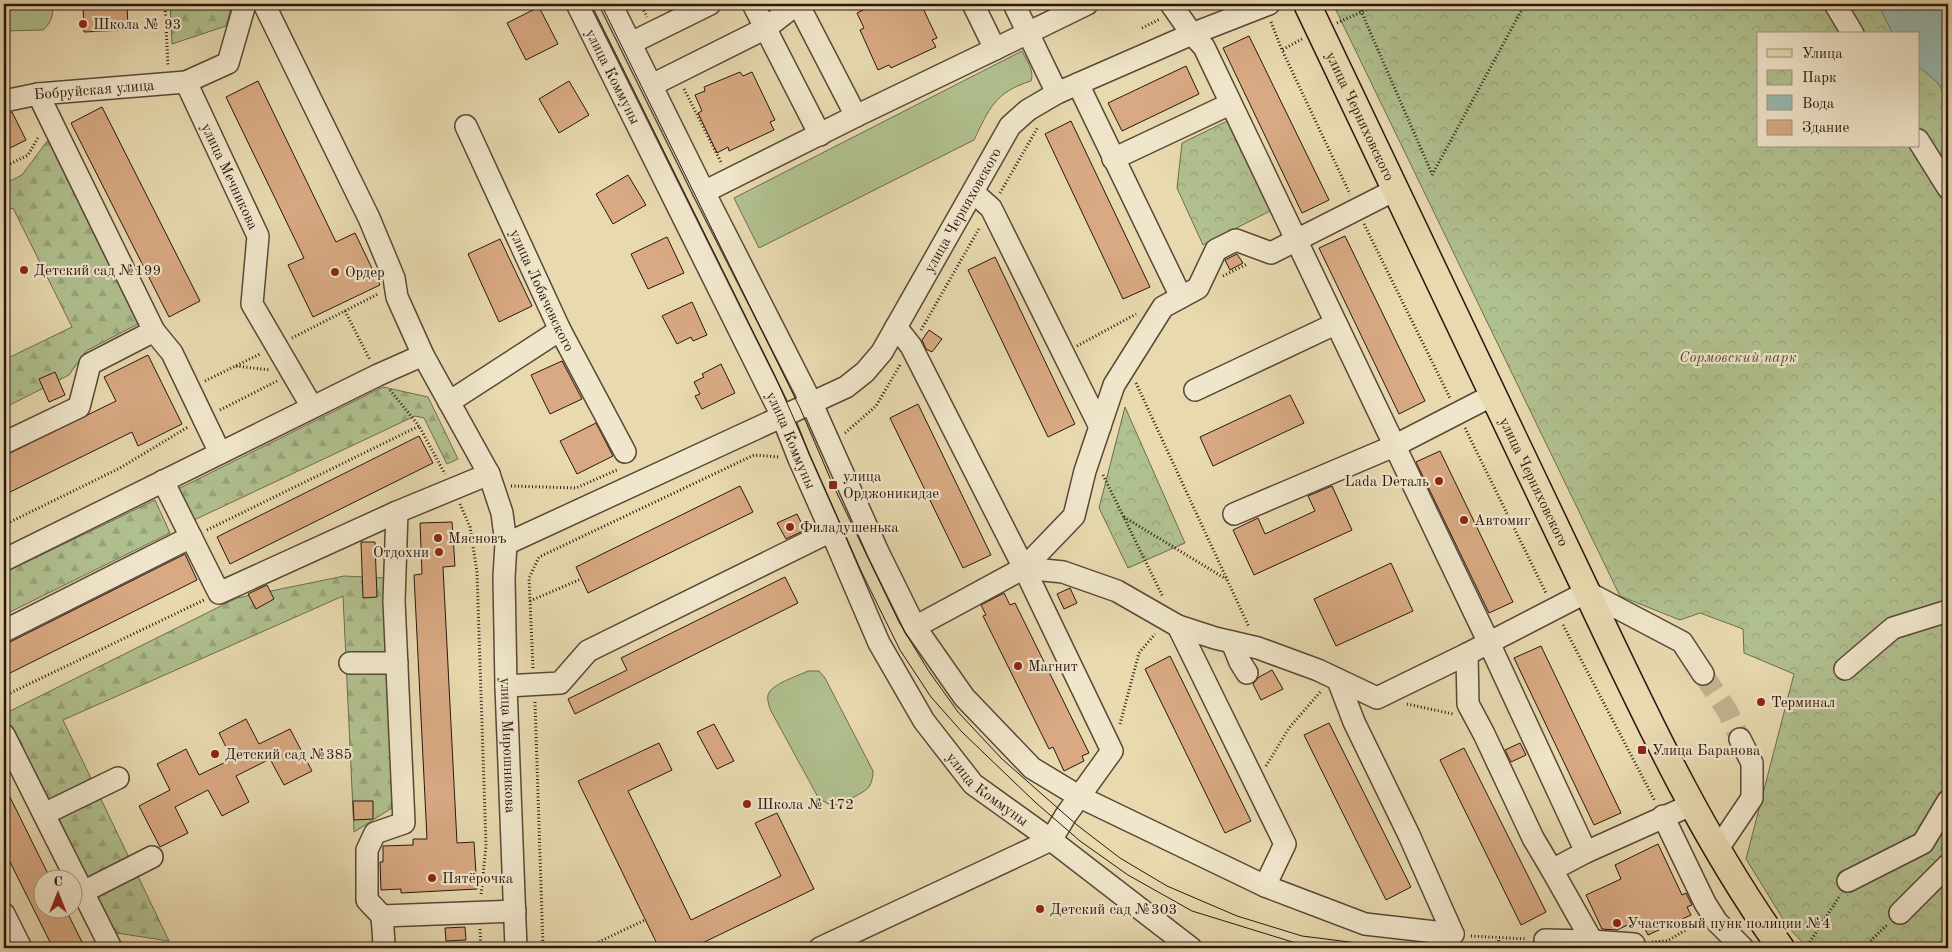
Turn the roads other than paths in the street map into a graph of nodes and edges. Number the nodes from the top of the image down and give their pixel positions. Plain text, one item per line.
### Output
1 (245, 4) edge
2 (264, 4) edge
3 (578, 4) edge
4 (611, 4) edge
5 (710, 4) edge
6 (754, 4) edge
7 (798, 4) edge
8 (973, 4) edge
9 (1014, 4) edge
10 (1087, 4) edge
11 (1171, 4) edge
12 (1268, 4) edge
13 (1307, 4) edge
14 (1835, 4) edge
15 (766, 28) junction
16 (1852, 32) edge
17 (1028, 34) junction
18 (1192, 34) junction
19 (631, 43) junction
20 (995, 49) junction
21 (186, 82) junction
22 (1078, 84) junction
23 (652, 85) junction
24 (1057, 93) junction
25 (38, 94) junction
26 (4, 101) edge
27 (1230, 104) junction
28 (856, 116) junction
29 (466, 126) dead end
30 (820, 135) junction
31 (1920, 143) edge
32 (1114, 159) junction
33 (1948, 188) edge
34 (1395, 190) junction
35 (704, 192) junction
36 (974, 193) junction
37 (1296, 242) junction
38 (1189, 292) junction
39 (1335, 324) junction
40 (896, 328) junction
41 (560, 330) junction
42 (154, 331) junction
43 (423, 355) junction
44 (1195, 390) dead end
45 (1493, 396) junction
46 (449, 402) junction
47 (312, 408) junction
48 (798, 409) junction
49 (1100, 427) junction
50 (4, 443) edge
51 (1394, 446) junction
52 (625, 452) dead end
53 (220, 453) junction
54 (489, 474) junction
55 (163, 481) junction
56 (397, 512) junction
57 (1234, 514) dead end
58 (831, 531) junction
59 (191, 537) junction
60 (506, 544) junction
61 (4, 560) edge
62 (1024, 568) junction
63 (1587, 592) junction
64 (1948, 611) edge
65 (1172, 623) junction
66 (916, 627) junction
67 (4, 631) edge
68 (1232, 642) junction
69 (1489, 643) junction
70 (1467, 654) junction
71 (350, 663) dead end
72 (397, 663) junction
73 (1845, 669) dead end
74 (1247, 673) dead end
75 (1703, 674) tunnel mouth
76 (1336, 679) junction
77 (506, 686) junction
78 (4, 735) edge
79 (1740, 739) tunnel mouth
80 (118, 778) dead end
81 (1080, 797) junction
82 (1948, 802) edge
83 (1691, 805) junction
84 (44, 814) junction
85 (1663, 816) junction
86 (1051, 840) junction
87 (1718, 850) junction
88 (1586, 852) junction
89 (152, 857) dead end
90 (1948, 865) edge
91 (1552, 870) junction
92 (1848, 881) road end
93 (1265, 886) junction
94 (83, 892) junction
95 (515, 911) junction
96 (1900, 913) road end
97 (4, 914) edge
98 (382, 916) junction
99 (1545, 940) road end
100 (1592, 941) junction
101 (1634, 944) road end
102 (21, 948) edge
103 (111, 948) edge
104 (381, 948) edge
105 (516, 948) edge
106 (820, 948) edge
107 (1191, 948) edge
108 (1743, 948) edge
109 (1781, 948) edge

1 - 21 street, Бобруйская улица
2 - 43 street
3 - 48 street, улица Коммуны
4 - 19 street, улица Коммуны
5 - 19 street
6 - 15 street
7 - 15 street
7 - 28 street
8 - 20 street
9 - 17 street
10 - 17 street
11 - 18 street
12 - 18 street, улица Черняховского
13 - 34 main road, улица Черняховского
14 - 16 street
15 - 23 street
15 - 30 street
17 - 20 street
17 - 24 street
18 - 22 street, улица Черняховского
18 - 27 street
19 - 23 street, улица Коммуны
20 - 28 street
21 - 25 street, Бобруйская улица
21 - 47 street, улица Мечникова
22 - 24 street, улица Черняховского
22 - 32 street
23 - 35 street, улица Коммуны
24 - 36 street, улица Черняховского
25 - 26 street, Бобруйская улица
25 - 42 street
27 - 32 street
27 - 37 street
28 - 30 street
29 - 41 street, улица Лобачевского
30 - 35 street
31 - 33 street
32 - 38 street
34 - 37 street
34 - 45 main road, улица Черняховского
35 - 48 street, улица Коммуны
36 - 40 street, улица Черняховского
36 - 49 street
37 - 38 street
37 - 39 street
38 - 49 street
39 - 44 street
39 - 51 street
40 - 48 street, улица Черняховского
40 - 62 street
41 - 46 street
41 - 52 street, улица Лобачевского
42 - 50 street
42 - 53 street
43 - 46 street
43 - 47 street
45 - 51 street
45 - 63 main road, улица Черняховского
46 - 54 street
47 - 53 street
48 - 58 street, улица Коммуны
48 - 60 street
48 - 66 street, улица Коммуны
49 - 62 street
51 - 57 street
51 - 69 street
53 - 55 street
54 - 56 street
54 - 60 street
55 - 59 street
55 - 61 street
56 - 59 street
56 - 72 street
58 - 77 street
58 - 86 street, улица Коммуны
59 - 67 street
60 - 77 street, улица Мирошникова
62 - 65 street
62 - 66 street
62 - 81 street
63 - 69 street
63 - 75 street
63 - 83 main road, улица Черняховского
64 - 73 street
65 - 68 street
65 - 93 street
66 - 81 street, улица Коммуны
68 - 74 street
68 - 76 street
69 - 70 street
69 - 88 street
70 - 76 street
70 - 91 street
71 - 72 street
72 - 98 street
76 - 93 street, улица Коммуны
77 - 95 street, улица Мирошникова
78 - 84 street
79 - 87 street
80 - 84 street
81 - 86 street
81 - 93 street, улица Коммуны
82 - 92 street
83 - 85 street
83 - 87 main road, улица Черняховского
84 - 94 street
85 - 88 street
85 - 108 street
86 - 106 street
86 - 107 street
87 - 109 main road, улица Черняховского
88 - 91 street
89 - 94 street
90 - 96 street
91 - 100 street
94 - 103 street
95 - 98 street
95 - 105 street, улица Мирошникова
97 - 102 street
98 - 104 street
99 - 100 street
100 - 101 street

